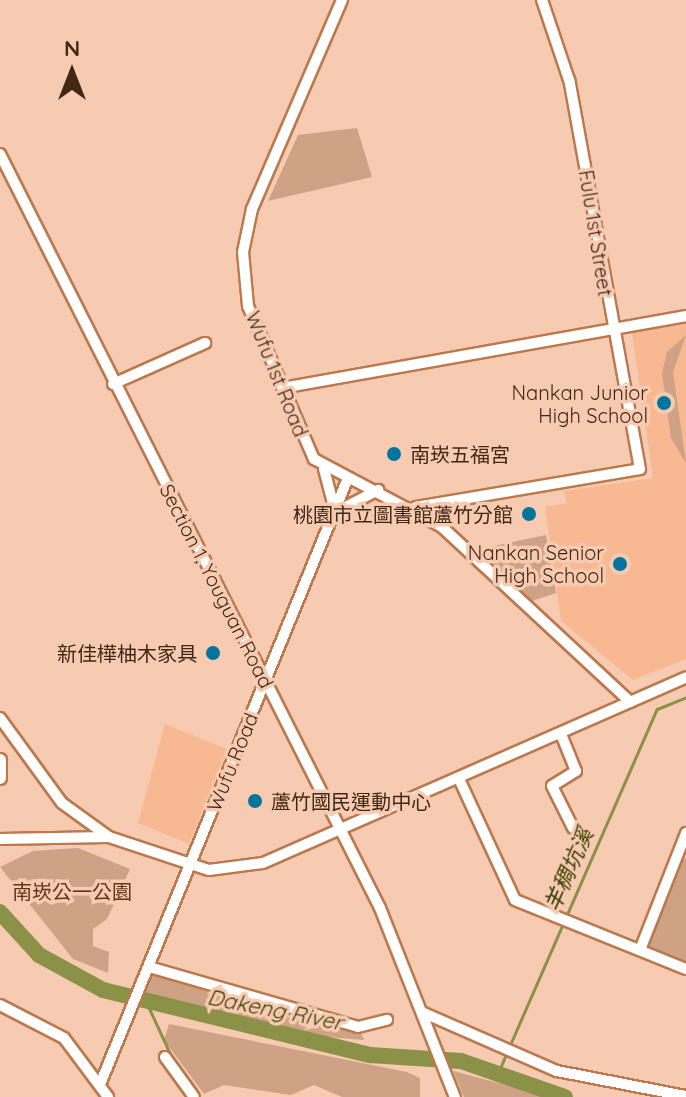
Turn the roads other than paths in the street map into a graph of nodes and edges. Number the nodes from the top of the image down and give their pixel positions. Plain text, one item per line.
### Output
1 (342, 0) edge
2 (542, 0) edge
3 (0, 154) edge
4 (686, 316) edge
5 (612, 331) junction
6 (205, 343) dead end
7 (113, 384) junction
8 (282, 388) junction
9 (324, 469) junction
10 (348, 478) junction
11 (378, 490) junction
12 (416, 507) junction
13 (334, 512) junction
14 (686, 677) edge
15 (266, 679) junction
16 (630, 702) junction
17 (0, 718) edge
18 (561, 734) junction
19 (0, 760) edge
20 (0, 778) edge
21 (460, 781) junction
22 (573, 828) dead end
23 (339, 830) junction
24 (686, 833) edge
25 (109, 837) junction
26 (0, 839) edge
27 (682, 853) edge
28 (189, 867) junction
29 (640, 950) junction
30 (149, 967) junction
31 (686, 969) edge
32 (0, 1005) edge
33 (426, 1017) junction
34 (387, 1020) dead end
35 (165, 1057) dead end
36 (101, 1082) junction
37 (686, 1096) edge
38 (108, 1097) edge
39 (194, 1097) edge
40 (455, 1097) edge

1 - 8 street, Wufu 1st Road
2 - 5 street, Fulu 1st Street
3 - 7 street, Section 1, Youguan Road
4 - 5 street
5 - 8 street
5 - 12 street, Fulu 1st Street
6 - 7 street
7 - 15 street, Section 1, Youguan Road
8 - 9 street, Wufu 1st Road
9 - 10 street
9 - 13 street
10 - 11 street
10 - 13 street, Wufu Road
11 - 12 street
11 - 13 street
12 - 16 street
13 - 15 street, Wufu Road
14 - 16 street
15 - 23 street, Section 1, Youguan Road
15 - 28 street, Wufu Road
16 - 18 street
17 - 25 street
18 - 21 street
18 - 22 street
19 - 20 street
21 - 23 street
21 - 29 street
23 - 28 street
23 - 33 street, Section 1, Youguan Road
24 - 27 street
25 - 26 street
25 - 28 street
27 - 29 street
28 - 30 street, Wufu Road
29 - 31 street
30 - 34 street
30 - 36 street, Wufu Road
32 - 36 street
33 - 37 street
33 - 40 street, Section 1, Youguan Road
35 - 39 street
36 - 38 street

